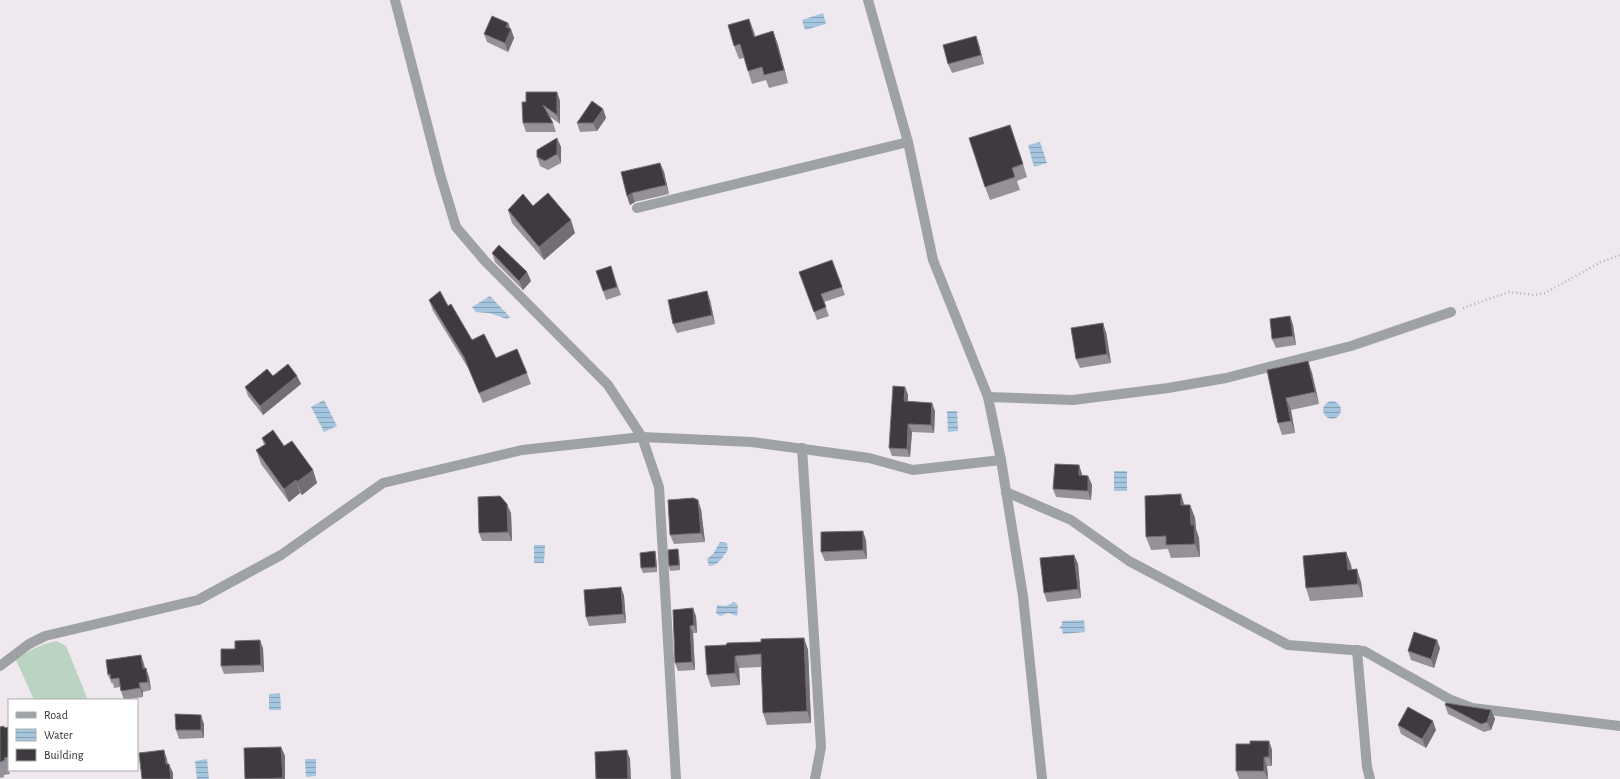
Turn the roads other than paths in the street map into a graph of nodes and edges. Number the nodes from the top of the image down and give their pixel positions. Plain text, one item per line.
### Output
1 (395, 0) edge
2 (868, 0) edge
3 (908, 142) junction
4 (637, 208) dead end
5 (1451, 312) road end
6 (988, 397) junction
7 (642, 437) junction
8 (802, 448) junction
9 (1001, 460) junction
10 (1006, 492) junction
11 (1357, 650) junction
12 (0, 666) edge
13 (1620, 726) edge
14 (676, 779) edge
15 (815, 779) edge
16 (1042, 779) edge
17 (1370, 779) edge

1 - 7 street
2 - 3 street
3 - 4 street
3 - 6 street
5 - 6 street
6 - 9 street
7 - 8 street
7 - 12 street
7 - 14 street
8 - 9 street
8 - 15 street
9 - 10 street
10 - 11 street
10 - 16 street
11 - 13 street
11 - 17 street

